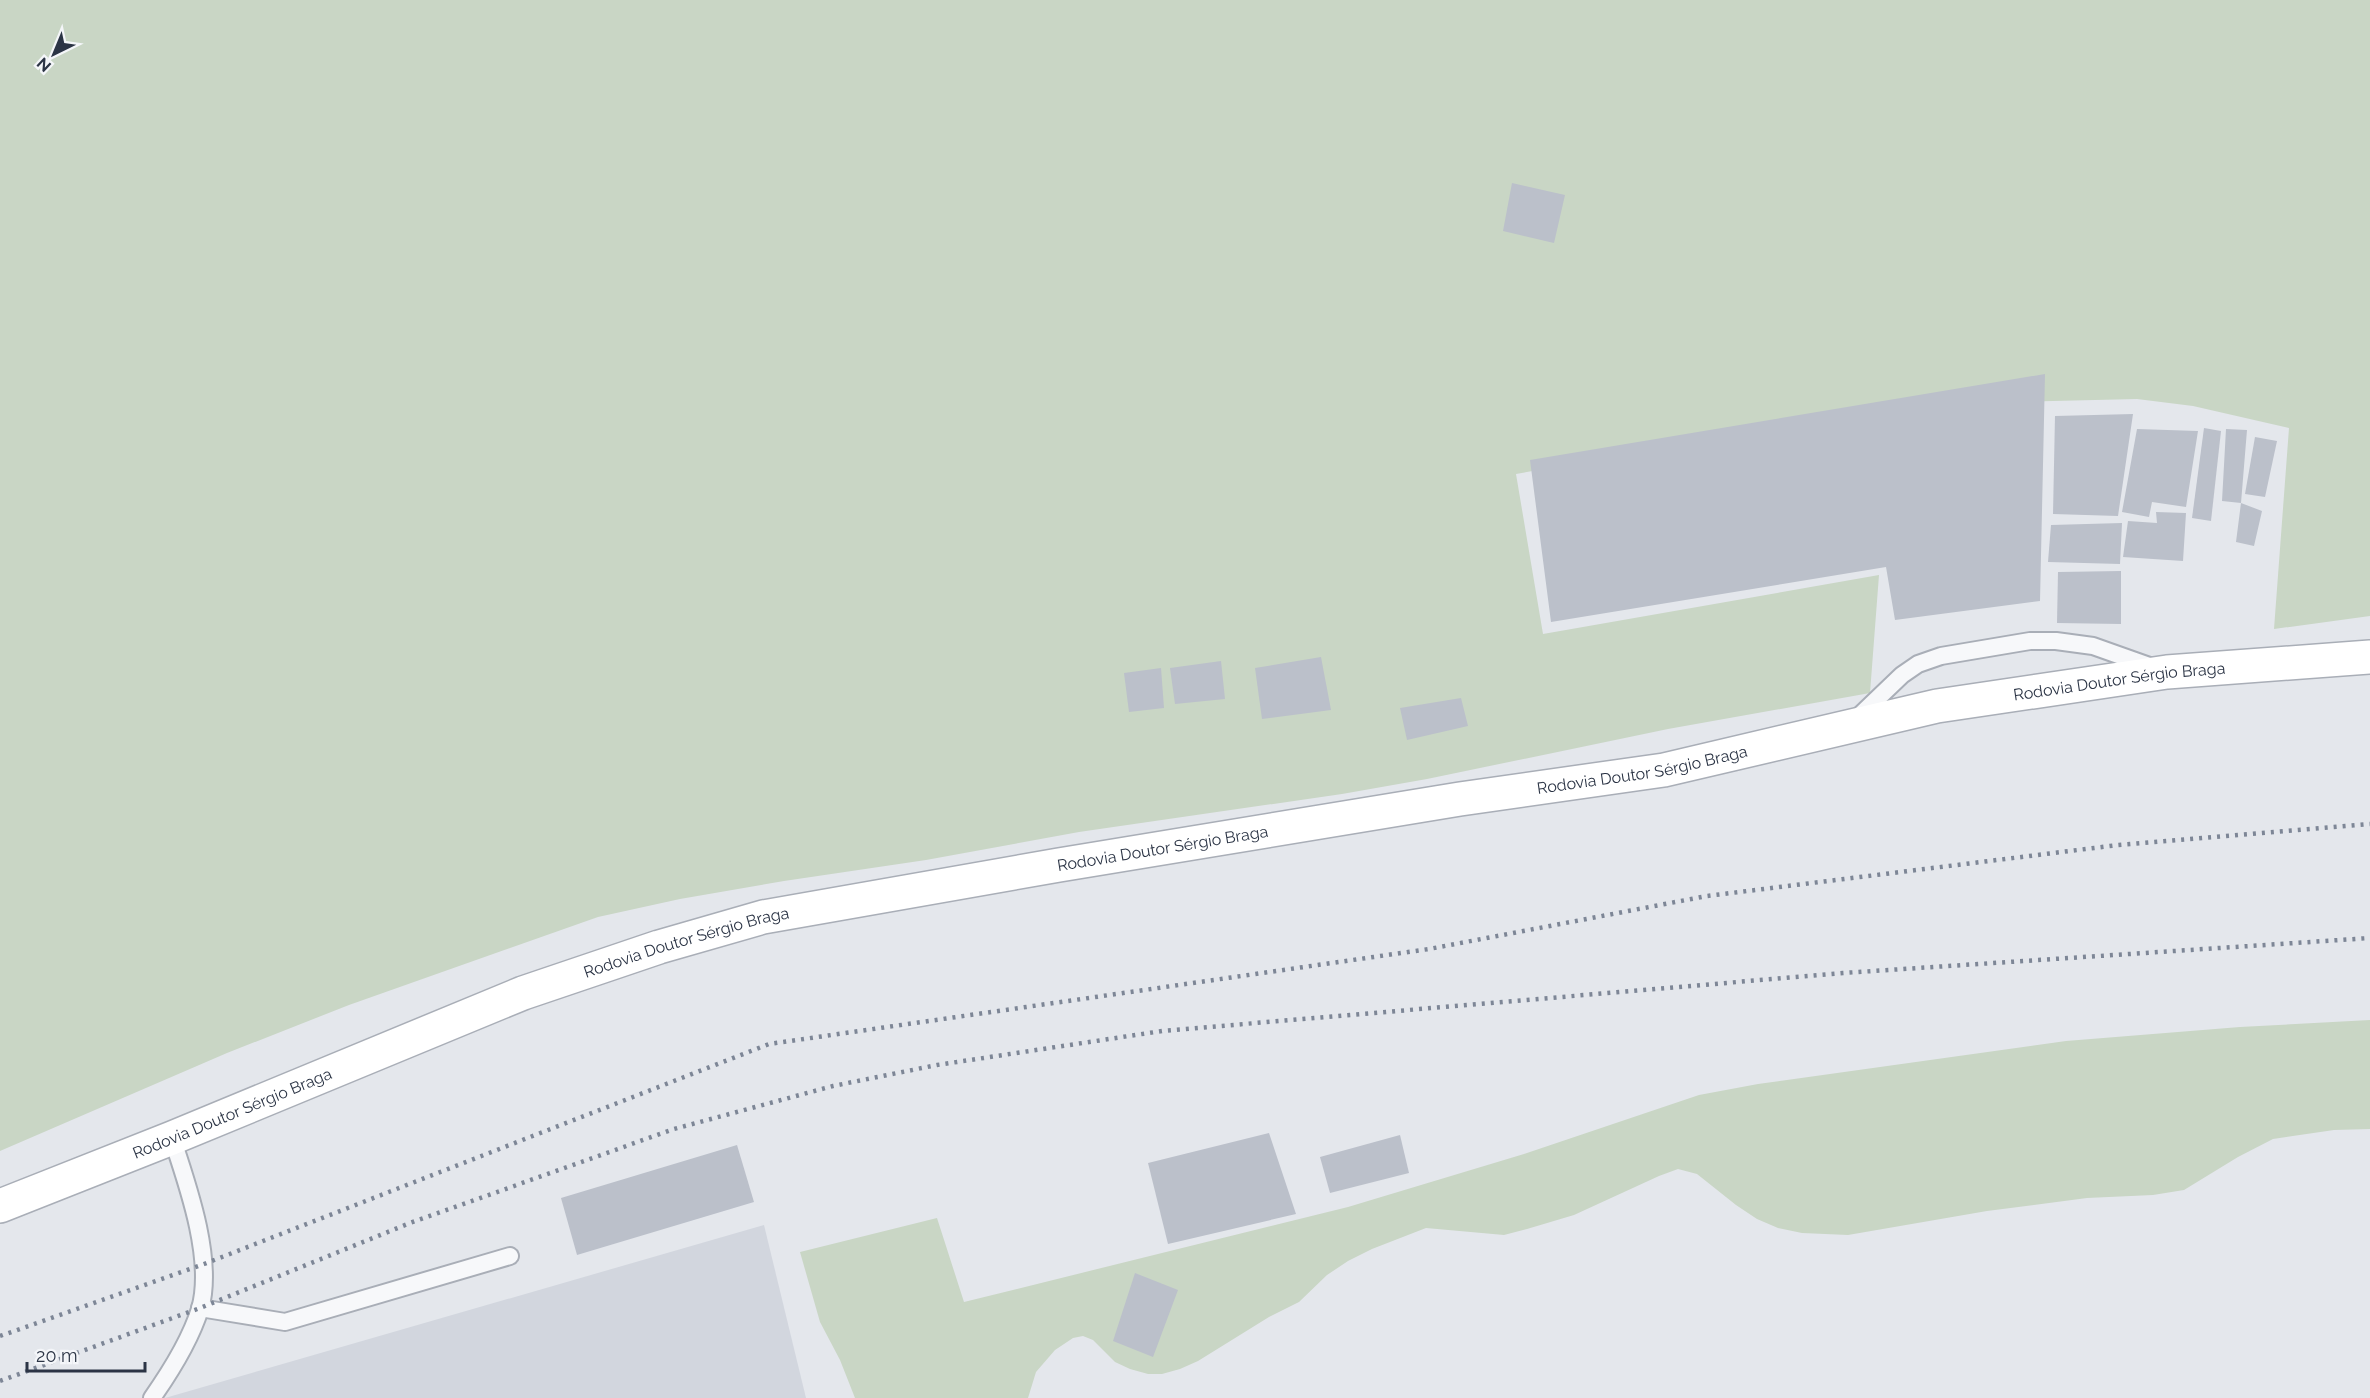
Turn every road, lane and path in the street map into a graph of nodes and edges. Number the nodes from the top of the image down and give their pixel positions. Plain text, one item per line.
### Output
1 (2370, 657) edge
2 (2167, 672) junction
3 (1848, 727) junction
4 (172, 1138) junction
5 (0, 1206) edge
6 (510, 1256) dead end
7 (200, 1308) junction
8 (152, 1398) edge

1 - 2 main road, Rodovia Doutor Sérgio Braga
2 - 3 main road, Rodovia Doutor Sérgio Braga
2 - 3 lane
3 - 4 main road, Rodovia Doutor Sérgio Braga
4 - 5 main road, Rodovia Doutor Sérgio Braga
4 - 7 lane
6 - 7 lane
7 - 8 lane

